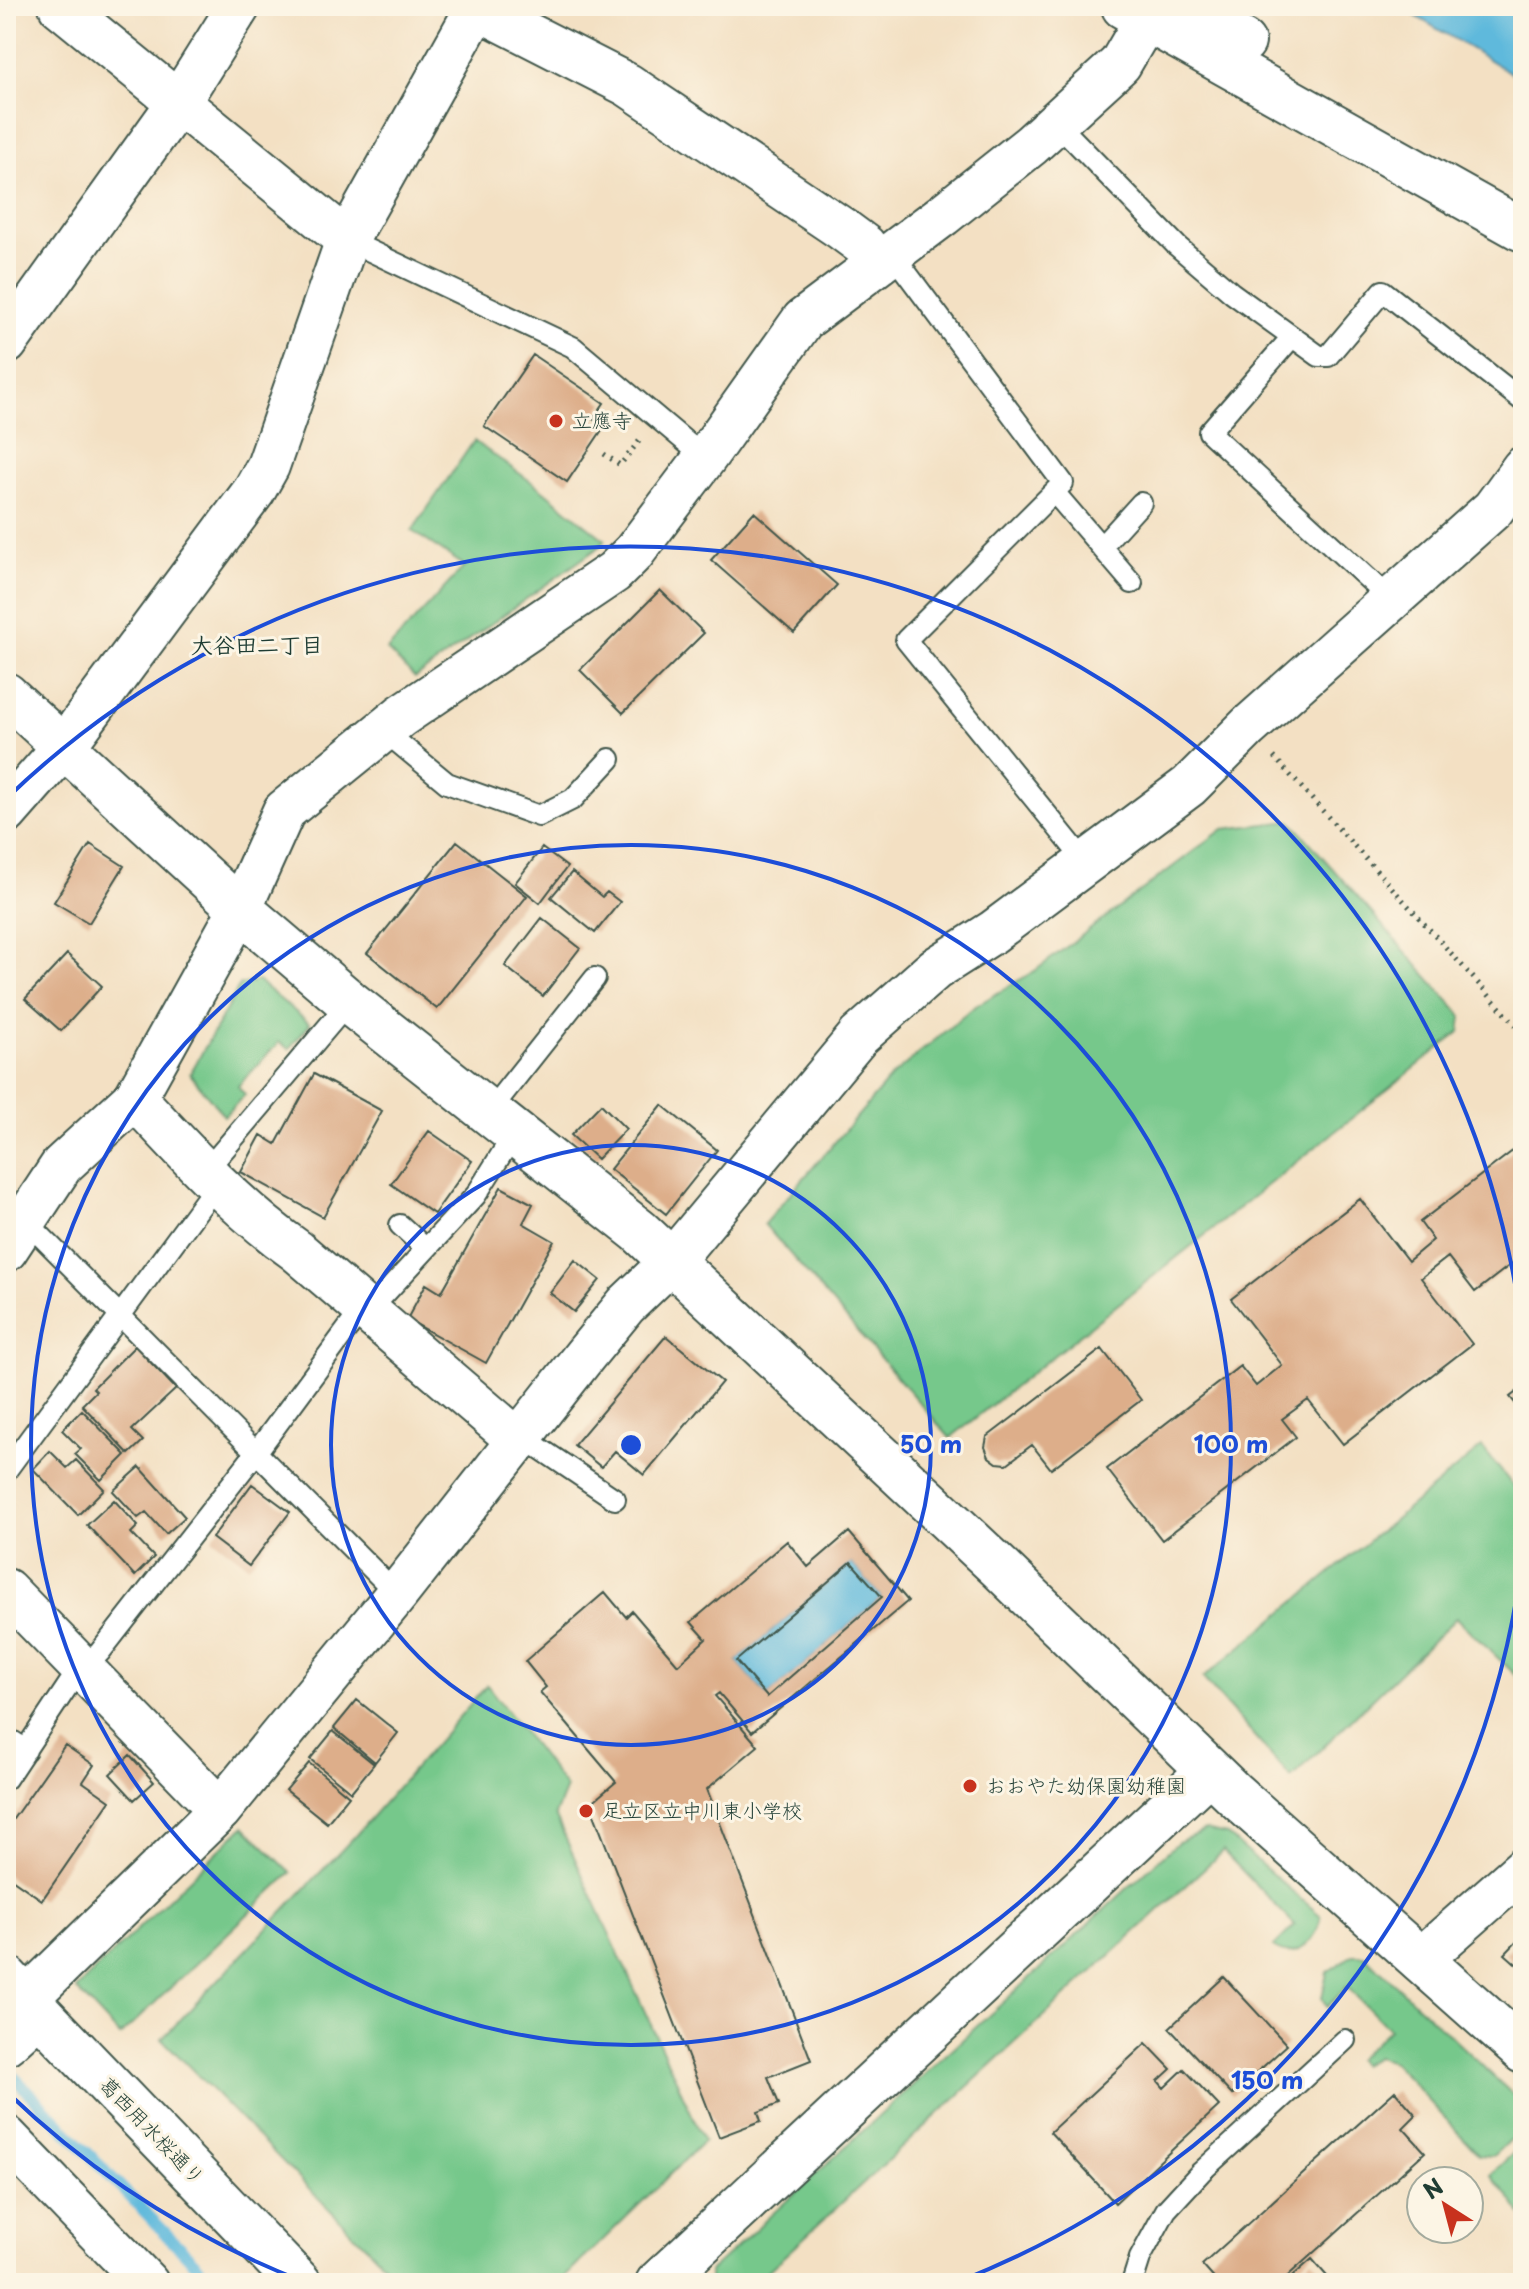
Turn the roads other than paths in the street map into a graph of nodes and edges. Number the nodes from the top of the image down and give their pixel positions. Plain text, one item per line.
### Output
1 (60, 6) edge
2 (239, 6) edge
3 (478, 7) edge
4 (1150, 11) edge
5 (178, 103) junction
6 (1056, 122) junction
7 (1523, 202) edge
8 (1523, 225) edge
9 (347, 240) junction
10 (884, 257) junction
11 (1292, 337) junction
12 (6, 343) edge
13 (1523, 401) edge
14 (705, 458) junction
15 (1523, 468) edge
16 (1054, 492) junction
17 (1141, 503) dead end
18 (1101, 547) junction
19 (1132, 583) dead end
20 (1391, 600) junction
21 (6, 694) edge
22 (383, 730) junction
23 (63, 748) junction
24 (610, 759) dead end
25 (6, 813) edge
26 (1087, 864) junction
27 (240, 909) junction
28 (595, 978) dead end
29 (349, 1002) junction
30 (135, 1098) junction
31 (501, 1123) junction
32 (211, 1178) junction
33 (400, 1225) dead end
34 (16, 1236) edge
35 (425, 1248) junction
36 (671, 1262) junction
37 (365, 1310) junction
38 (119, 1317) junction
39 (521, 1439) junction
40 (255, 1454) junction
41 (6, 1471) edge
42 (615, 1499) dead end
43 (6, 1590) edge
44 (397, 1594) junction
45 (84, 1671) junction
46 (6, 1737) edge
47 (26, 1750) junction
48 (1209, 1771) junction
49 (6, 1779) edge
50 (220, 1810) junction
51 (1523, 1869) edge
52 (1420, 1960) junction
53 (18, 2013) edge
54 (1345, 2040) dead end
55 (1523, 2051) edge
56 (6, 2137) edge
57 (147, 2283) edge
58 (299, 2283) edge
59 (658, 2283) edge
60 (1132, 2283) edge

1 - 5 street
2 - 5 street
3 - 9 street
3 - 10 street
4 - 6 street
4 - 7 street
4 - 8 street
5 - 9 street
5 - 12 street
6 - 10 street
6 - 11 lane
9 - 14 lane
9 - 23 street
10 - 14 street
10 - 16 lane
11 - 13 lane
11 - 20 lane
14 - 22 street
15 - 20 street
16 - 18 lane
16 - 26 lane
17 - 18 lane
18 - 19 lane
20 - 26 street
21 - 23 street
22 - 24 lane
22 - 27 street
23 - 25 street
23 - 27 street
26 - 36 street
27 - 29 street
27 - 30 street
28 - 31 lane
29 - 31 street
29 - 32 lane
30 - 32 street
30 - 34 street
31 - 35 lane
31 - 36 street
32 - 37 street
32 - 38 lane
33 - 35 lane
34 - 38 lane
35 - 37 lane
36 - 39 street
36 - 48 street
37 - 39 street
37 - 40 lane
38 - 40 lane
38 - 41 lane
39 - 42 lane
39 - 44 street
40 - 44 lane
40 - 45 lane
43 - 45 street
44 - 50 street
45 - 47 lane
45 - 50 street
46 - 47 lane
47 - 49 lane
48 - 52 street
48 - 59 street
50 - 53 street
51 - 52 street
52 - 55 street
53 - 58 street, 葛西用水桜通り
54 - 60 lane
56 - 57 street

